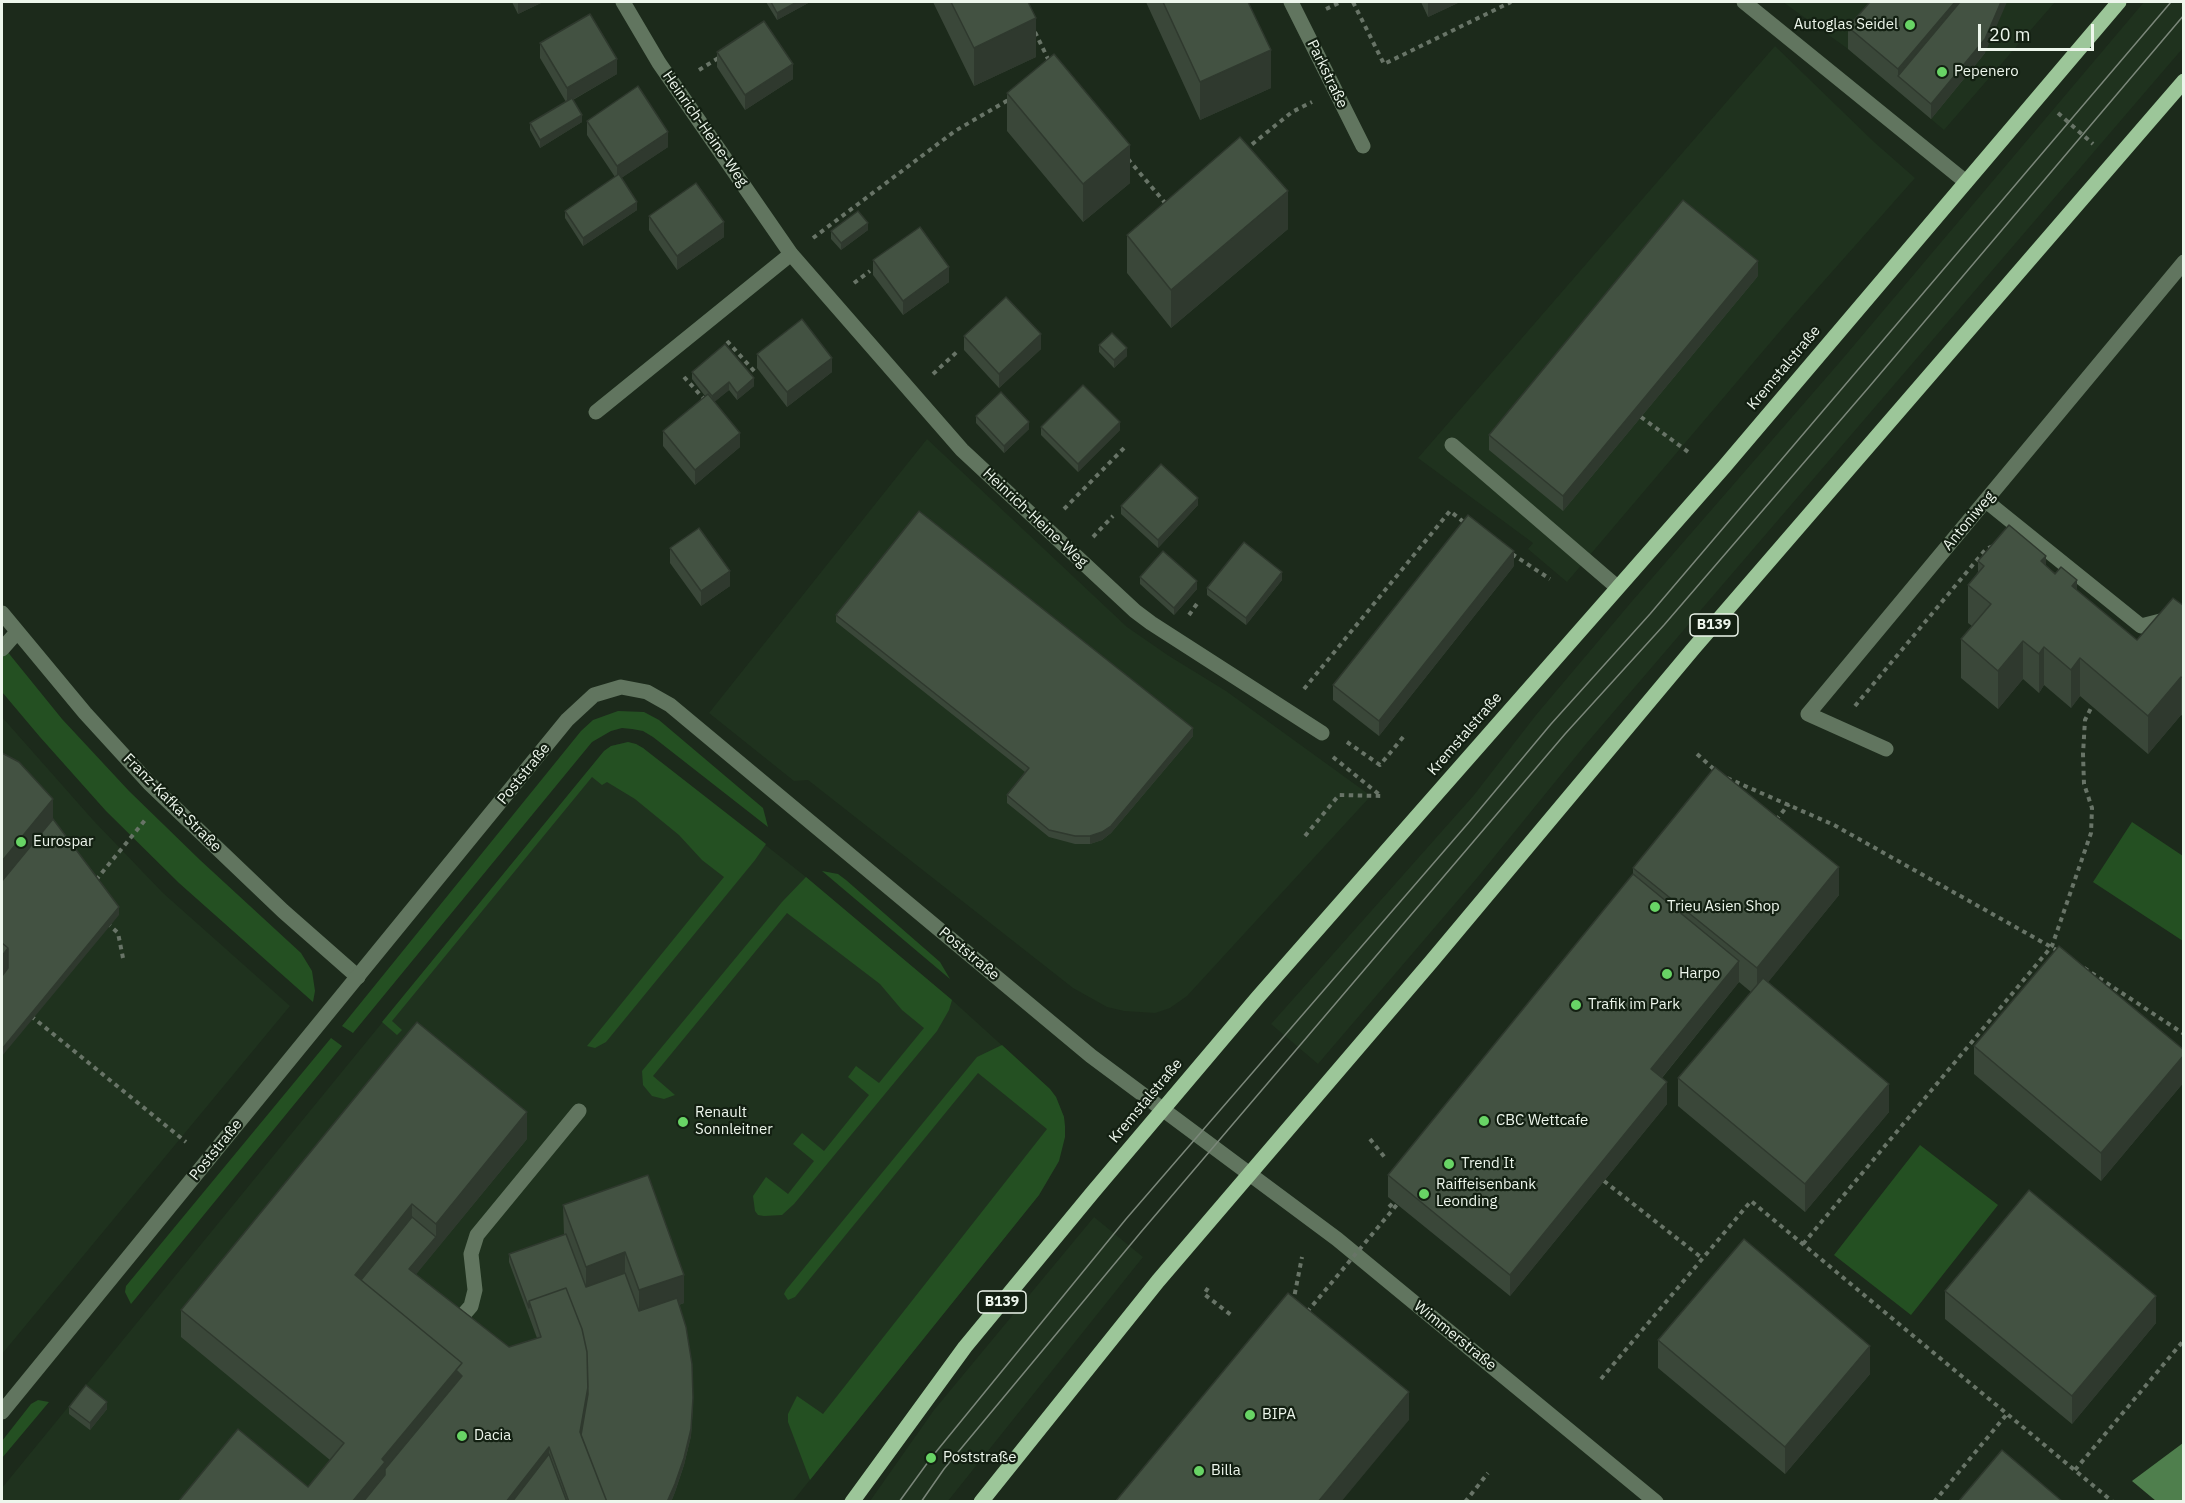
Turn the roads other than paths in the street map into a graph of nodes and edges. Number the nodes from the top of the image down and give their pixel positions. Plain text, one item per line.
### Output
1 (624, 2) edge
2 (1291, 2) edge
3 (1744, 2) edge
4 (2119, 2) edge
5 (2184, 81) edge
6 (1363, 146) dead end
7 (1966, 182) junction
8 (791, 254) junction
9 (2184, 262) edge
10 (596, 412) dead end
11 (1452, 445) dead end
12 (1986, 501) junction
13 (1617, 587) junction
14 (2, 613) edge
15 (2184, 615) edge
16 (17, 633) junction
17 (2, 649) edge
18 (1322, 733) road end
19 (1886, 749) dead end
20 (358, 976) junction
21 (1163, 1110) junction
22 (579, 1111) dead end
23 (1250, 1174) junction
24 (458, 1321) edge
25 (2, 1412) edge
26 (852, 1502) edge
27 (981, 1502) edge
28 (1656, 1502) edge

1 - 8 street, Heinrich-Heine-Weg
2 - 6 street, Parkstraße
3 - 7 street
4 - 7 main road, Kremstalstraße / B139
5 - 23 main road, B139
7 - 13 main road, Kremstalstraße / B139
8 - 10 street
8 - 18 street, Heinrich-Heine-Weg
9 - 12 street, Antoniweg
11 - 13 street
12 - 15 street
12 - 19 street, Antoniweg
13 - 21 main road, Kremstalstraße / B139
14 - 16 street, Franz-Kafka-Straße
16 - 17 street
16 - 20 street, Franz-Kafka-Straße
20 - 21 street, Poststraße
20 - 25 street, Poststraße
21 - 23 street, Poststraße
21 - 26 main road, Kremstalstraße / B139
22 - 24 street
23 - 27 main road, B139
23 - 28 street, Wimmerstraße

